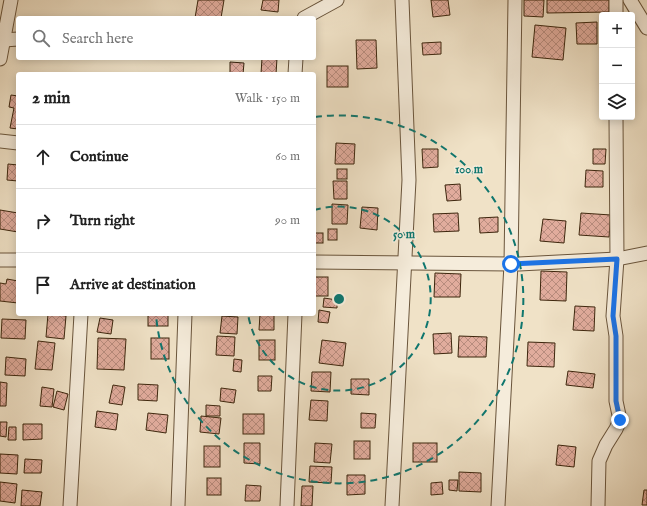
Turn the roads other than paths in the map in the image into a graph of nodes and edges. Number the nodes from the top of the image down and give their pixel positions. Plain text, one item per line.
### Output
1 (11, 0) edge
2 (337, 0) edge
3 (402, 0) edge
4 (515, 0) edge
5 (616, 0) edge
6 (630, 0) edge
7 (616, 12) edge
8 (308, 16) edge
9 (647, 28) edge
10 (4, 40) junction
11 (16, 40) edge
12 (0, 59) edge
13 (296, 60) edge
14 (296, 72) edge
15 (616, 120) edge
16 (0, 141) edge
17 (16, 143) edge
18 (647, 253) edge
19 (617, 259) junction
20 (0, 260) edge
21 (16, 260) edge
22 (316, 262) edge
23 (404, 263) junction
24 (511, 264) junction
25 (81, 316) edge
26 (185, 316) edge
27 (295, 316) edge
28 (70, 506) edge
29 (178, 506) edge
30 (287, 506) edge
31 (392, 506) edge
32 (498, 506) edge
33 (598, 506) edge

1 - 10 street
2 - 8 street
3 - 23 street
4 - 24 street
5 - 7 street
6 - 9 street
10 - 11 street
10 - 12 street
13 - 14 street
15 - 19 street
16 - 17 street
18 - 19 street
19 - 24 street
19 - 33 street
20 - 21 street
22 - 23 street
23 - 24 street
23 - 31 street
24 - 32 street
25 - 28 street
26 - 29 street
27 - 30 street

